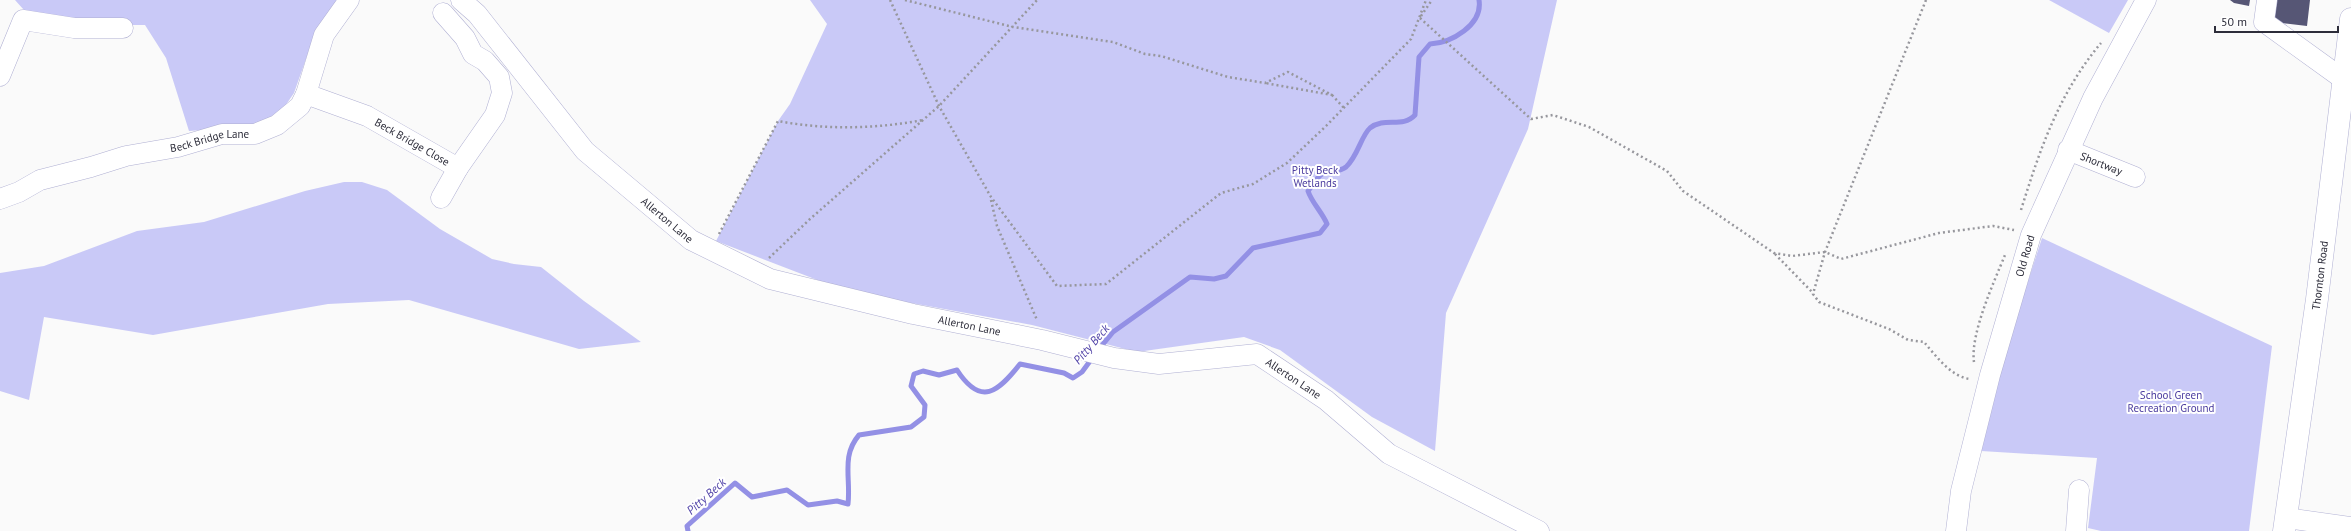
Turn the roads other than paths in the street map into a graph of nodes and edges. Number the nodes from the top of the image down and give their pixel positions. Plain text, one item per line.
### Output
1 (349, 0) edge
2 (461, 0) edge
3 (2146, 0) edge
4 (2267, 0) edge
5 (443, 12) dead end
6 (2351, 20) edge
7 (123, 28) dead end
8 (0, 76) edge
9 (2343, 78) junction
10 (306, 94) junction
11 (2068, 150) junction
12 (458, 168) junction
13 (2135, 177) dead end
14 (0, 198) edge
15 (441, 198) dead end
16 (2079, 490) dead end
17 (2285, 524) edge
18 (2351, 527) edge
19 (1539, 531) edge
20 (1956, 531) edge
21 (2076, 531) edge

1 - 10 street, Beck Bridge Lane
2 - 19 street, Allerton Lane
3 - 11 street, Old Road
4 - 9 street
5 - 12 street, Beck Bridge Close
6 - 9 main road, Thornton Road
7 - 8 street
9 - 17 main road, Thornton Road
10 - 12 street, Beck Bridge Close
10 - 14 street, Beck Bridge Lane
11 - 13 street, Shortway
11 - 20 street, Old Road
12 - 15 street
16 - 21 street
17 - 18 street

